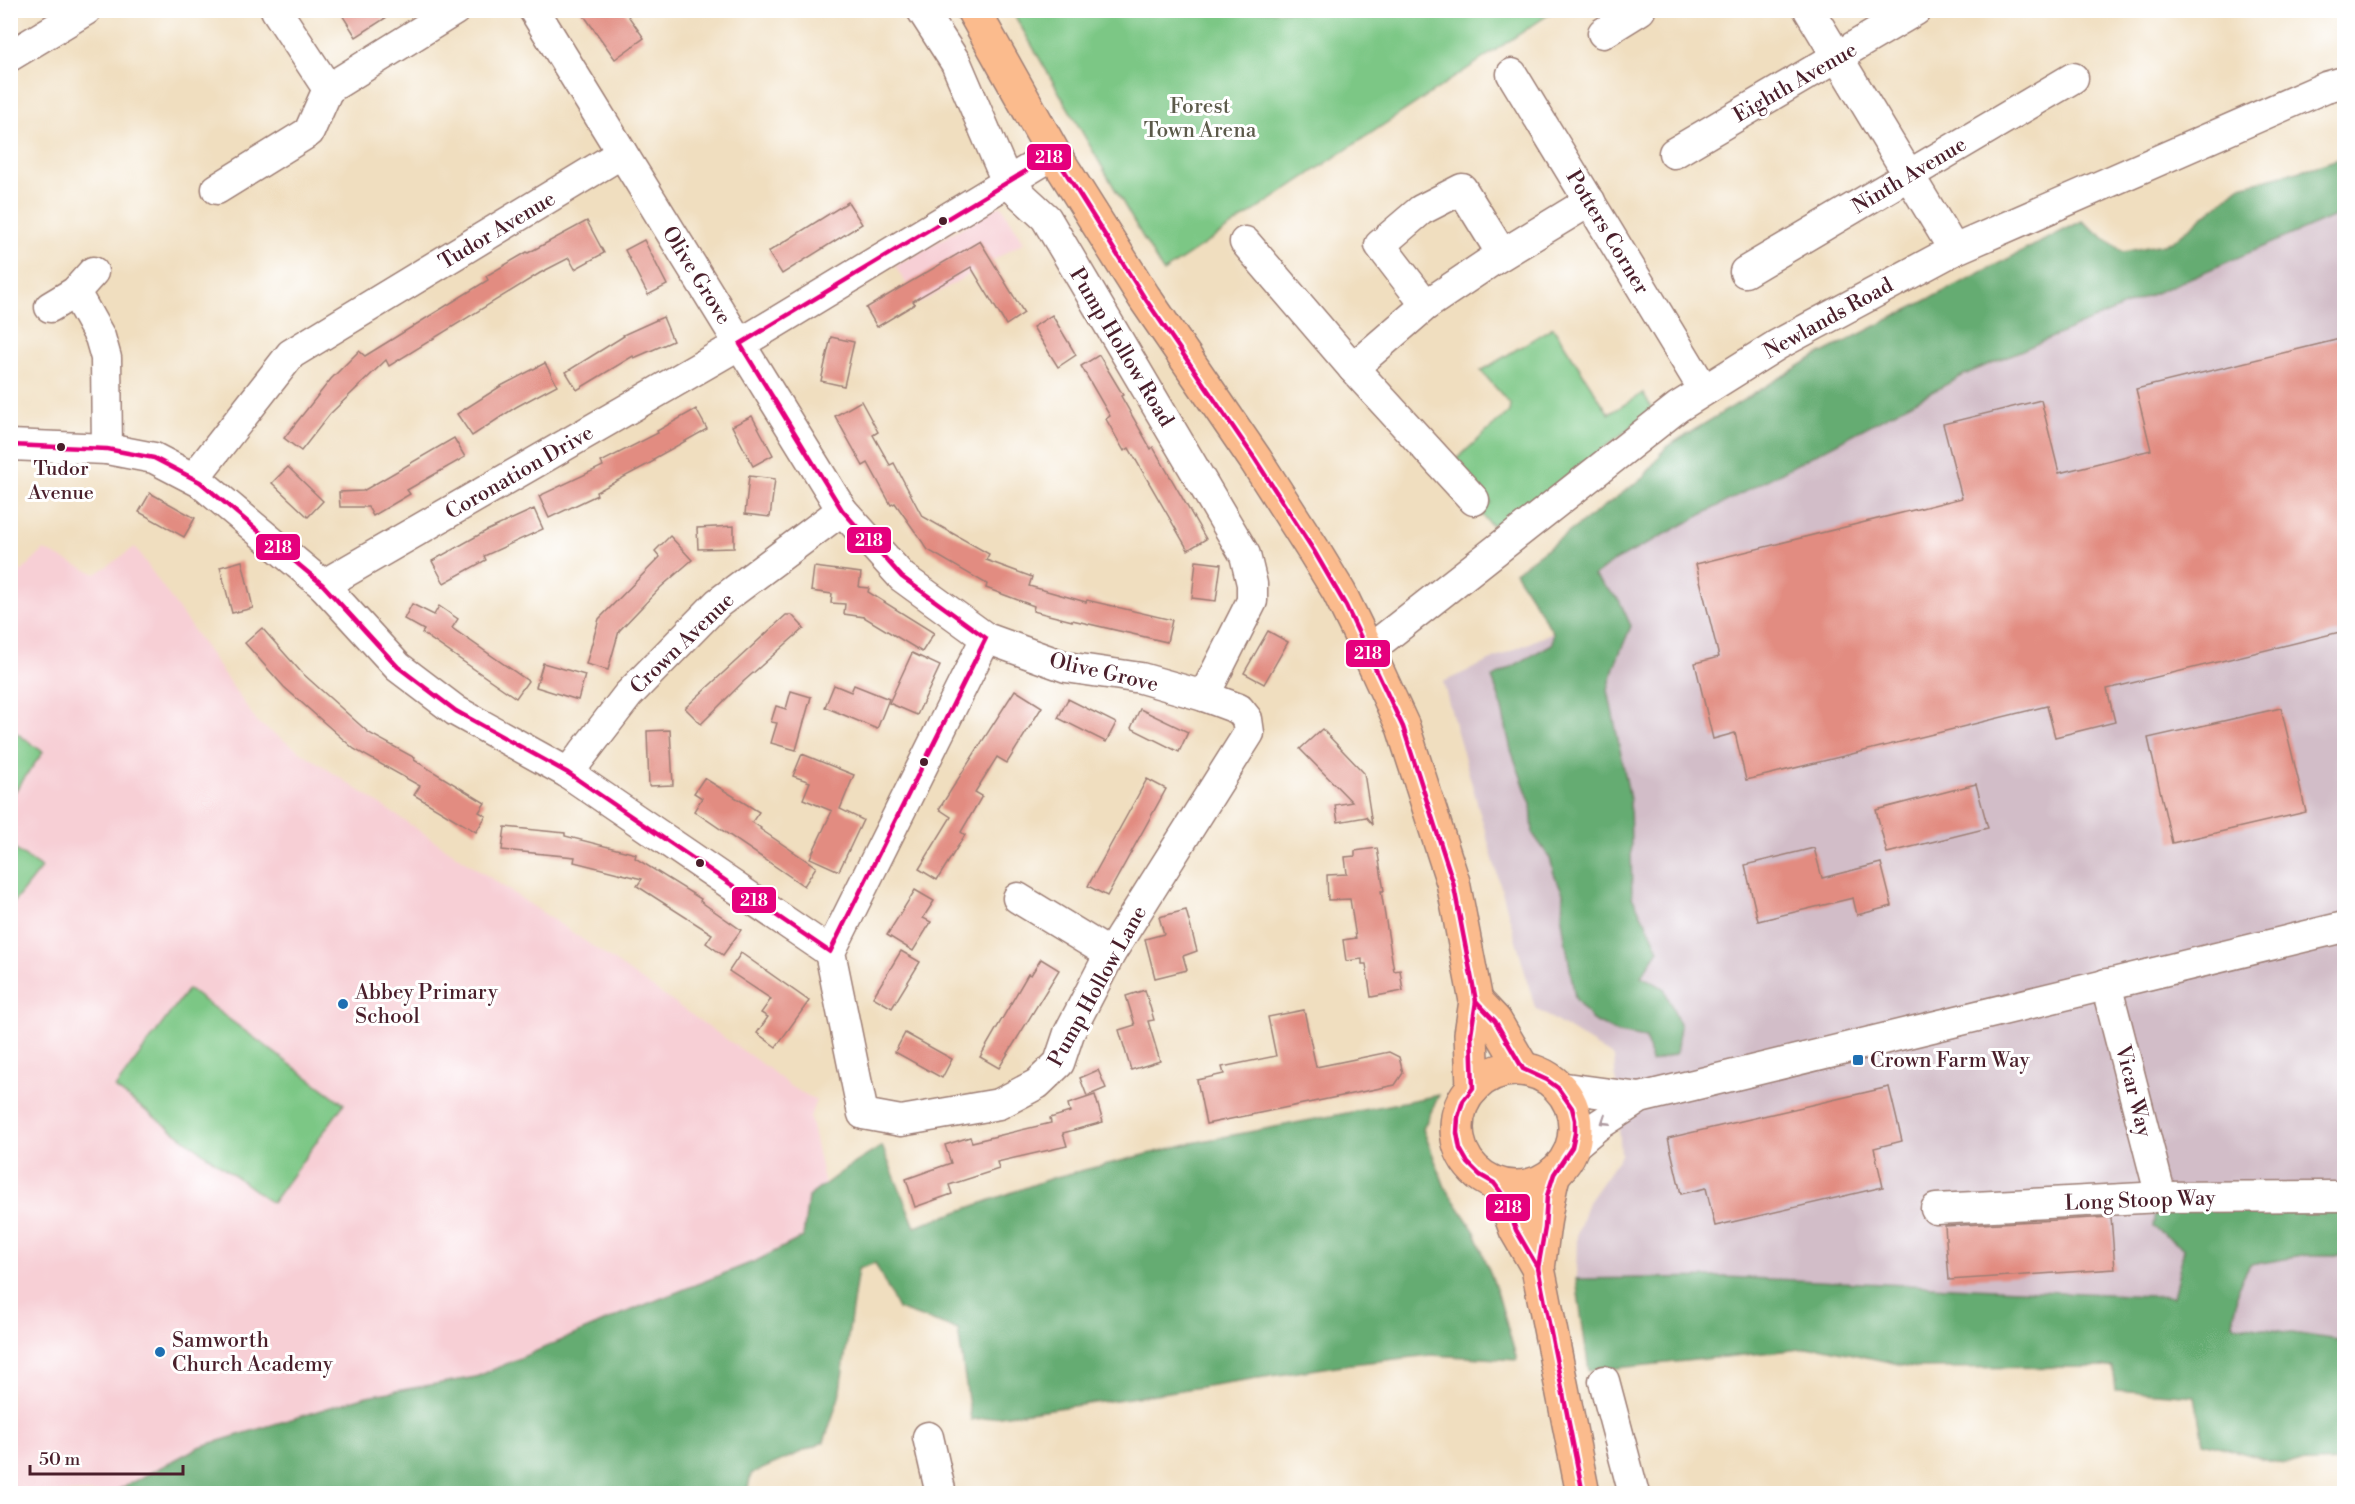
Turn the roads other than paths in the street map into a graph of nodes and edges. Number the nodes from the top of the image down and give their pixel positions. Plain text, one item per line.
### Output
1 (86, 10) edge
2 (276, 10) edge
3 (455, 10) edge
4 (534, 10) edge
5 (922, 10) edge
6 (973, 10) edge
7 (1640, 10) edge
8 (1809, 10) edge
9 (1916, 10) edge
10 (1603, 33) dead end
11 (10, 56) edge
12 (1838, 58) junction
13 (1512, 74) dead end
14 (2073, 78) dead end
15 (2344, 81) edge
16 (328, 89) junction
17 (622, 153) junction
18 (1674, 153) dead end
19 (1054, 154) junction
20 (1909, 176) junction
21 (1007, 182) junction
22 (217, 189) dead end
23 (1590, 201) junction
24 (1245, 242) dead end
25 (1953, 250) junction
26 (1502, 254) junction
27 (1745, 272) dead end
28 (50, 306) dead end
29 (1426, 306) junction
30 (740, 344) junction
31 (1353, 368) junction
32 (1704, 390) junction
33 (10, 446) edge
34 (107, 449) junction
35 (194, 478) junction
36 (1474, 500) dead end
37 (842, 510) junction
38 (323, 585) junction
39 (986, 638) junction
40 (1368, 651) junction
41 (1204, 696) junction
42 (568, 773) junction
43 (1221, 778) joint
44 (1018, 898) dead end
45 (2344, 927) edge
46 (830, 952) junction
47 (1110, 954) junction
48 (2106, 984) junction
49 (1476, 1001) junction
50 (1523, 1069) junction
51 (1558, 1087) junction
52 (1473, 1088) junction
53 (1640, 1098) junction
54 (1563, 1160) junction
55 (1494, 1183) junction
56 (2344, 1196) edge
57 (2161, 1197) junction
58 (1936, 1209) dead end
59 (1538, 1268) junction
60 (1604, 1381) dead end
61 (928, 1437) dead end
62 (941, 1494) edge
63 (1584, 1494) edge
64 (1634, 1494) edge

1 - 11 street
2 - 16 street
3 - 16 street
4 - 17 street, Olive Grove
5 - 21 street, Pump Hollow Road
6 - 19 main road, Pump Hollow Road
7 - 10 street
8 - 12 street
9 - 12 street, Eighth Avenue
12 - 18 street, Eighth Avenue
12 - 20 street
13 - 23 street, Potters Corner
14 - 20 street, Ninth Avenue
15 - 25 street, Newlands Road
16 - 22 street
17 - 30 street, Olive Grove
17 - 35 street, Tudor Avenue
19 - 21 street, Coronation Drive
19 - 40 main road, Pump Hollow Road
20 - 25 street
20 - 27 street, Ninth Avenue
21 - 30 street, Coronation Drive
21 - 41 street, Pump Hollow Road
23 - 26 street
23 - 32 street, Potters Corner
24 - 31 street
25 - 32 street, Newlands Road
26 - 29 street
26 - 29 street
28 - 34 street
29 - 31 street
30 - 37 street, Olive Grove
30 - 38 street, Coronation Drive
31 - 36 street
32 - 40 street, Newlands Road
33 - 34 street
34 - 35 street
35 - 38 street
37 - 39 street, Olive Grove
37 - 42 street, Crown Avenue
38 - 42 street
39 - 41 street, Olive Grove
39 - 46 street
40 - 49 main road, Pump Hollow Road
41 - 43 street, Olive Grove
42 - 46 street
43 - 47 street, Pump Hollow Lane
44 - 47 street
45 - 48 street
46 - 47 street, Pump Hollow Lane
48 - 53 street
48 - 57 street, Vicar Way
49 - 50 main road
49 - 52 main road
50 - 51 main road
50 - 52 main road
51 - 53 street
51 - 54 main road
52 - 55 main road
53 -> 54 street
54 - 55 main road
54 - 59 main road
55 - 59 main road
56 - 57 street, Long Stoop Way
57 - 58 street, Long Stoop Way
59 - 63 main road
60 - 64 street
61 - 62 street

